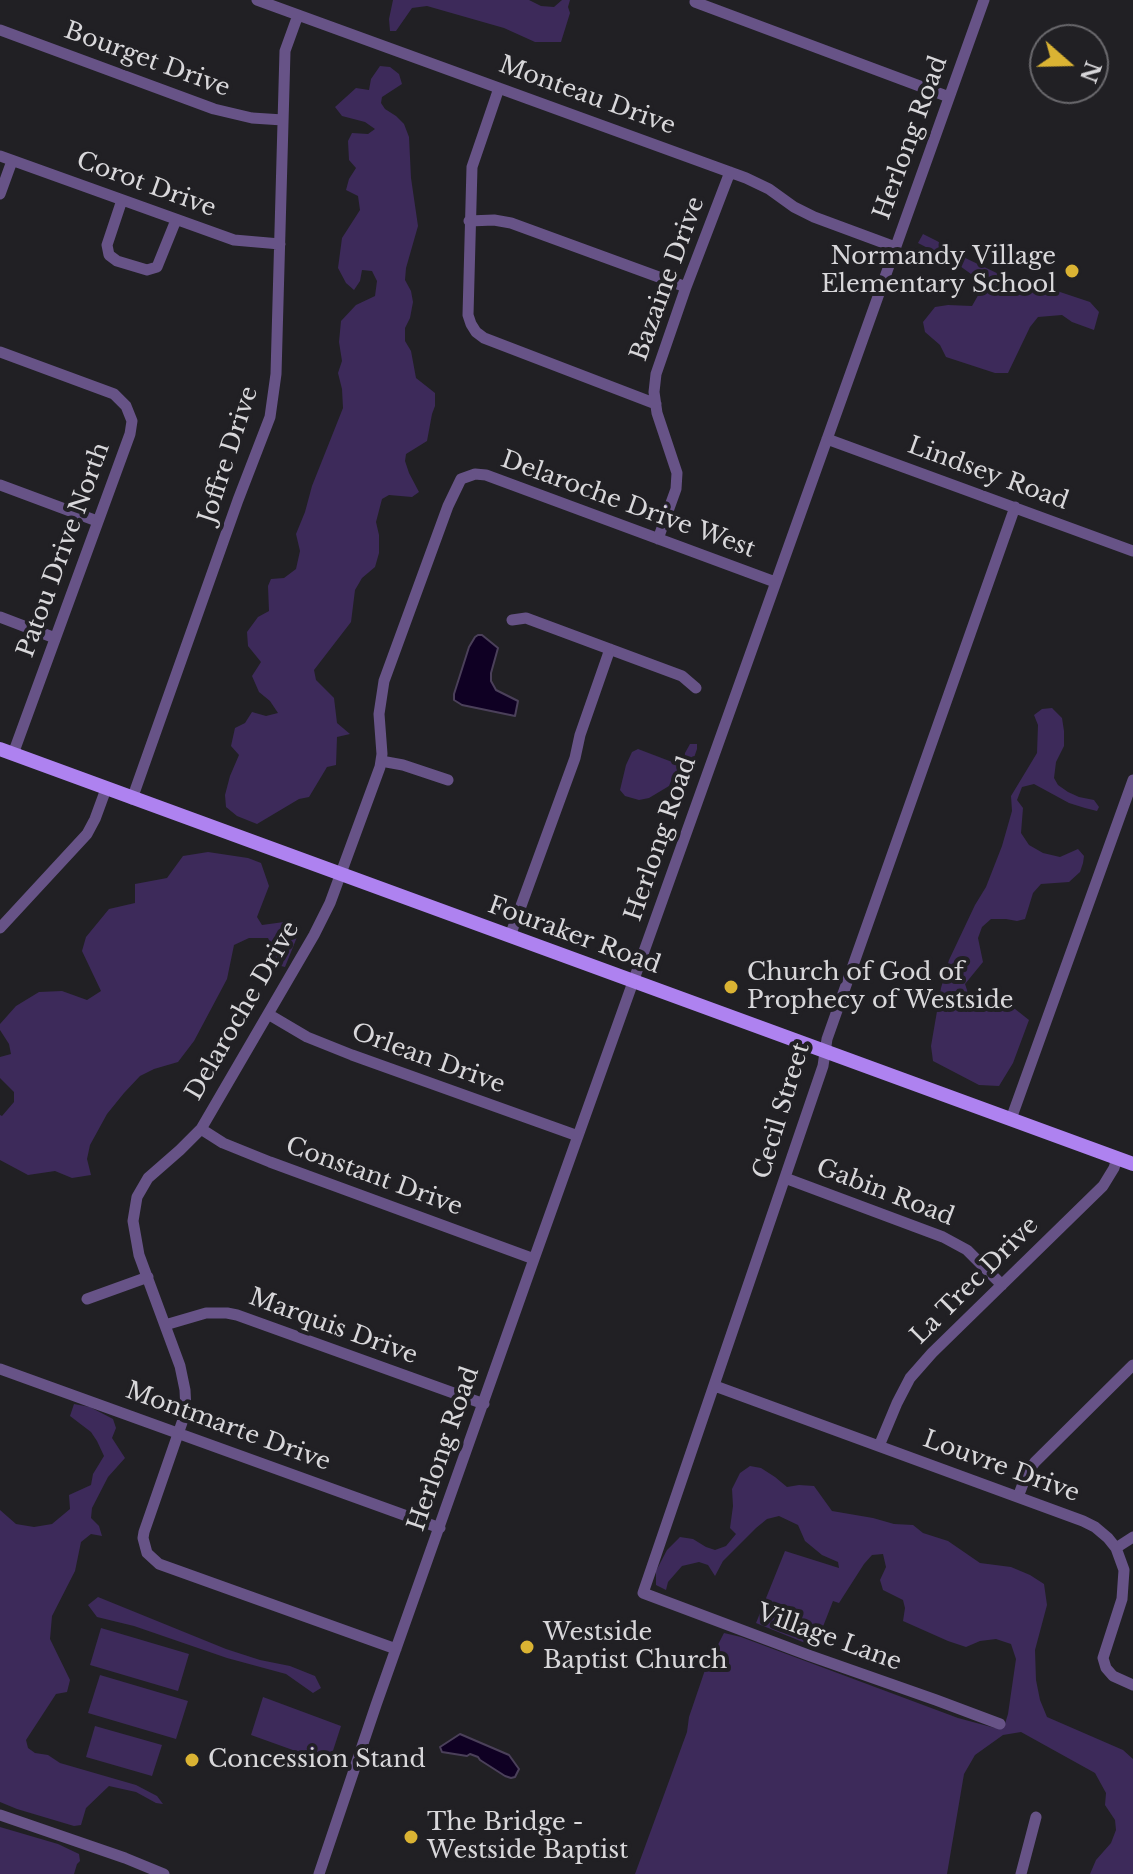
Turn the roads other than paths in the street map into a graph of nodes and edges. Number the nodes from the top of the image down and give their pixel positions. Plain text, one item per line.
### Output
1 (257, 0) edge
2 (984, 0) edge
3 (695, 2) edge
4 (298, 15) junction
5 (0, 30) edge
6 (499, 88) junction
7 (949, 97) junction
8 (283, 120) junction
9 (6, 158) edge
10 (730, 172) junction
11 (0, 194) edge
12 (122, 200) junction
13 (176, 220) junction
14 (469, 221) junction
15 (280, 244) junction
16 (895, 247) junction
17 (686, 287) junction
18 (0, 352) edge
19 (656, 404) junction
20 (827, 439) junction
21 (465, 476) joint
22 (0, 485) edge
23 (1015, 507) junction
24 (97, 521) junction
25 (658, 539) junction
26 (1133, 551) edge
27 (775, 582) junction
28 (0, 617) edge
29 (512, 620) dead end
30 (55, 638) junction
31 (610, 649) junction
32 (696, 688) dead end
33 (7, 751) edge
34 (381, 761) junction
35 (448, 780) dead end
36 (1133, 780) edge
37 (106, 789) junction
38 (132, 799) junction
39 (340, 874) junction
40 (0, 928) edge
41 (510, 936) junction
42 (634, 982) junction
43 (268, 1014) junction
44 (825, 1052) junction
45 (1011, 1119) junction
46 (201, 1129) junction
47 (578, 1136) junction
48 (1117, 1158) junction
49 (1133, 1164) edge
50 (785, 1178) junction
51 (534, 1259) junction
52 (148, 1277) junction
53 (1002, 1285) junction
54 (87, 1299) dead end
55 (165, 1325) junction
56 (1133, 1365) edge
57 (0, 1369) edge
58 (715, 1386) junction
59 (484, 1404) junction
60 (179, 1432) junction
61 (879, 1446) junction
62 (1018, 1497) junction
63 (440, 1528) junction
64 (1133, 1537) edge
65 (1116, 1548) junction
66 (643, 1593) joint
67 (396, 1649) junction
68 (1133, 1685) edge
69 (1000, 1724) dead end
70 (0, 1815) edge
71 (1036, 1817) dead end
72 (164, 1874) edge
73 (319, 1874) edge
74 (1021, 1874) edge

1 - 4 street, Monteau Drive
2 - 7 street, Herlong Road
3 - 7 street
4 - 6 street, Monteau Drive
4 - 8 street, Joffre Drive
5 - 8 street, Bourget Drive
6 - 10 street, Monteau Drive
6 - 14 street
7 - 16 street, Herlong Road
8 - 15 street, Joffre Drive
9 - 11 street
9 - 12 street, Corot Drive
10 - 16 street, Monteau Drive
10 - 17 street, Bazaine Drive
12 - 13 street, Corot Drive
12 - 13 street
13 - 15 street, Corot Drive
14 - 17 street
14 - 19 street
15 - 38 street, Joffre Drive
16 - 20 street, Herlong Road
17 - 19 street, Bazaine Drive
18 - 24 street, Patou Drive North
19 - 25 street, Bazaine Drive
20 - 23 street, Lindsey Road
20 - 27 street, Herlong Road
21 - 25 street, Delaroche Drive West
21 - 34 street, Delaroche Drive
22 - 24 street
23 - 26 street, Lindsey Road
23 - 44 street, Cecil Street
24 - 30 street, Patou Drive North
25 - 27 street, Delaroche Drive West
27 - 42 street, Herlong Road
28 - 30 street
29 - 31 street
30 - 33 street, Patou Drive North
31 - 32 street
31 - 41 street
33 - 37 main road, Fouraker Road
34 - 35 street
34 - 39 street, Delaroche Drive
36 - 45 street
37 - 38 main road, Fouraker Road
37 - 40 street
38 - 39 main road, Fouraker Road
39 - 41 main road, Fouraker Road
39 - 43 street, Delaroche Drive
41 - 42 main road, Fouraker Road
42 - 44 main road, Fouraker Road
42 - 47 street, Herlong Road
43 - 46 street, Delaroche Drive
43 - 47 street, Orlean Drive
44 - 45 main road, Fouraker Road
44 - 50 street, Cecil Street
45 - 48 main road, Fouraker Road
46 - 51 street, Constant Drive
46 - 52 street, Delaroche Drive
47 - 51 street, Herlong Road
48 - 49 main road, Fouraker Road
48 - 53 street, La Trec Drive
50 - 53 street, Gabin Road
50 - 58 street, Cecil Street
51 - 59 street, Herlong Road
52 - 54 street
52 - 55 street, Delaroche Drive
53 - 61 street, La Trec Drive
55 - 59 street, Marquis Drive
55 - 60 street, Delaroche Drive
56 - 62 street
57 - 60 street, Montmarte Drive
58 - 61 street, Louvre Drive
58 - 66 street, Cecil Street
59 - 63 street, Herlong Road
60 - 63 street, Montmarte Drive
60 - 67 street, Delaroche Drive
61 - 62 street, Louvre Drive
62 - 65 street, Louvre Drive
63 - 67 street, Herlong Road
64 - 65 street
65 - 68 street
66 - 69 street, Village Lane
67 - 73 street, Herlong Road
70 - 72 street
71 - 74 street

